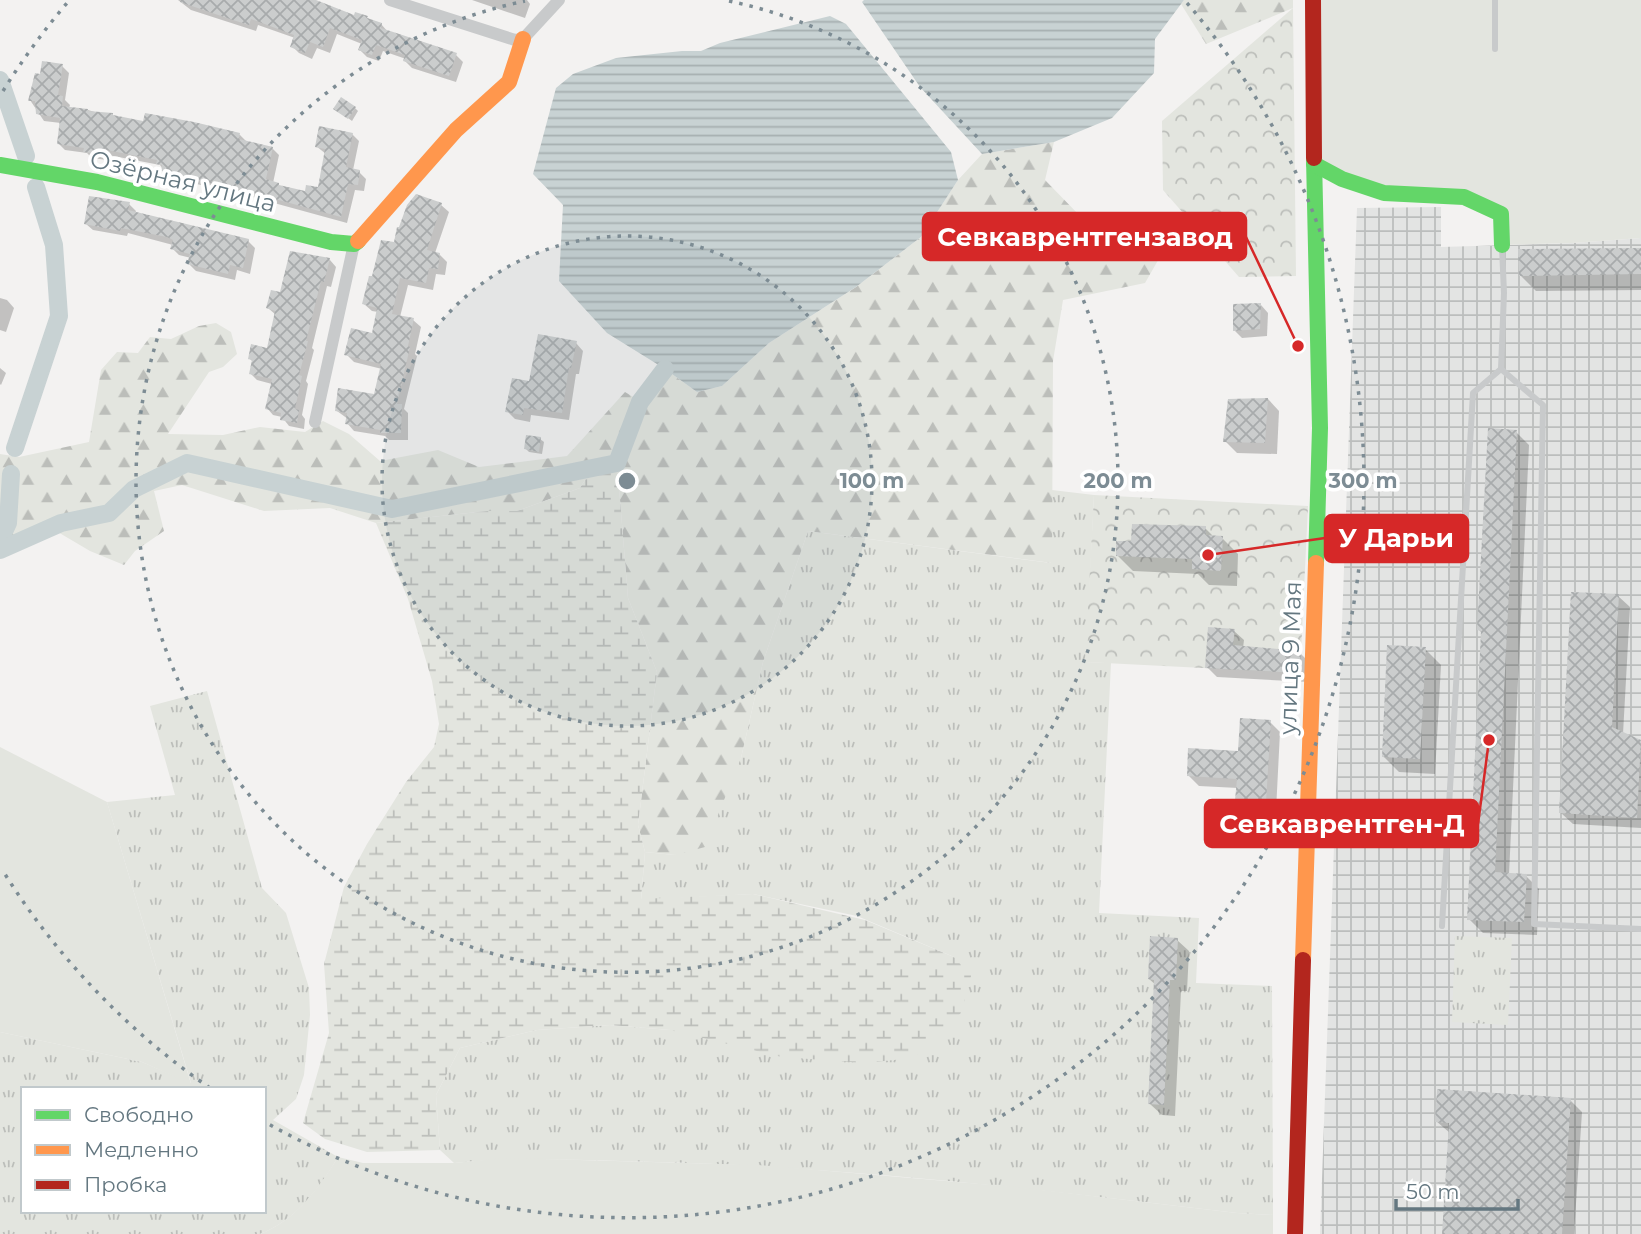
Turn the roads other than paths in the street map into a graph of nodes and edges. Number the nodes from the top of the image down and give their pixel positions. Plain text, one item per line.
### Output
1 (390, 0) edge
2 (559, 0) edge
3 (1314, 0) edge
4 (1495, 0) edge
5 (523, 39) junction
6 (1495, 48) dead end
7 (1314, 164) junction
8 (0, 165) edge
9 (354, 244) junction
10 (1502, 245) joint
11 (1501, 369) junction
12 (315, 422) dead end
13 (1442, 926) dead end
14 (1641, 929) edge
15 (1295, 1234) edge

1 - 5 street
2 - 5 street
3 - 7 street, улица 9 Мая
4 - 6 lane
5 - 9 street
7 - 10 street
7 - 15 street, улица 9 Мая
8 - 9 street, Озёрная улица
9 - 12 street
10 - 11 lane
11 - 13 lane
11 - 14 lane

